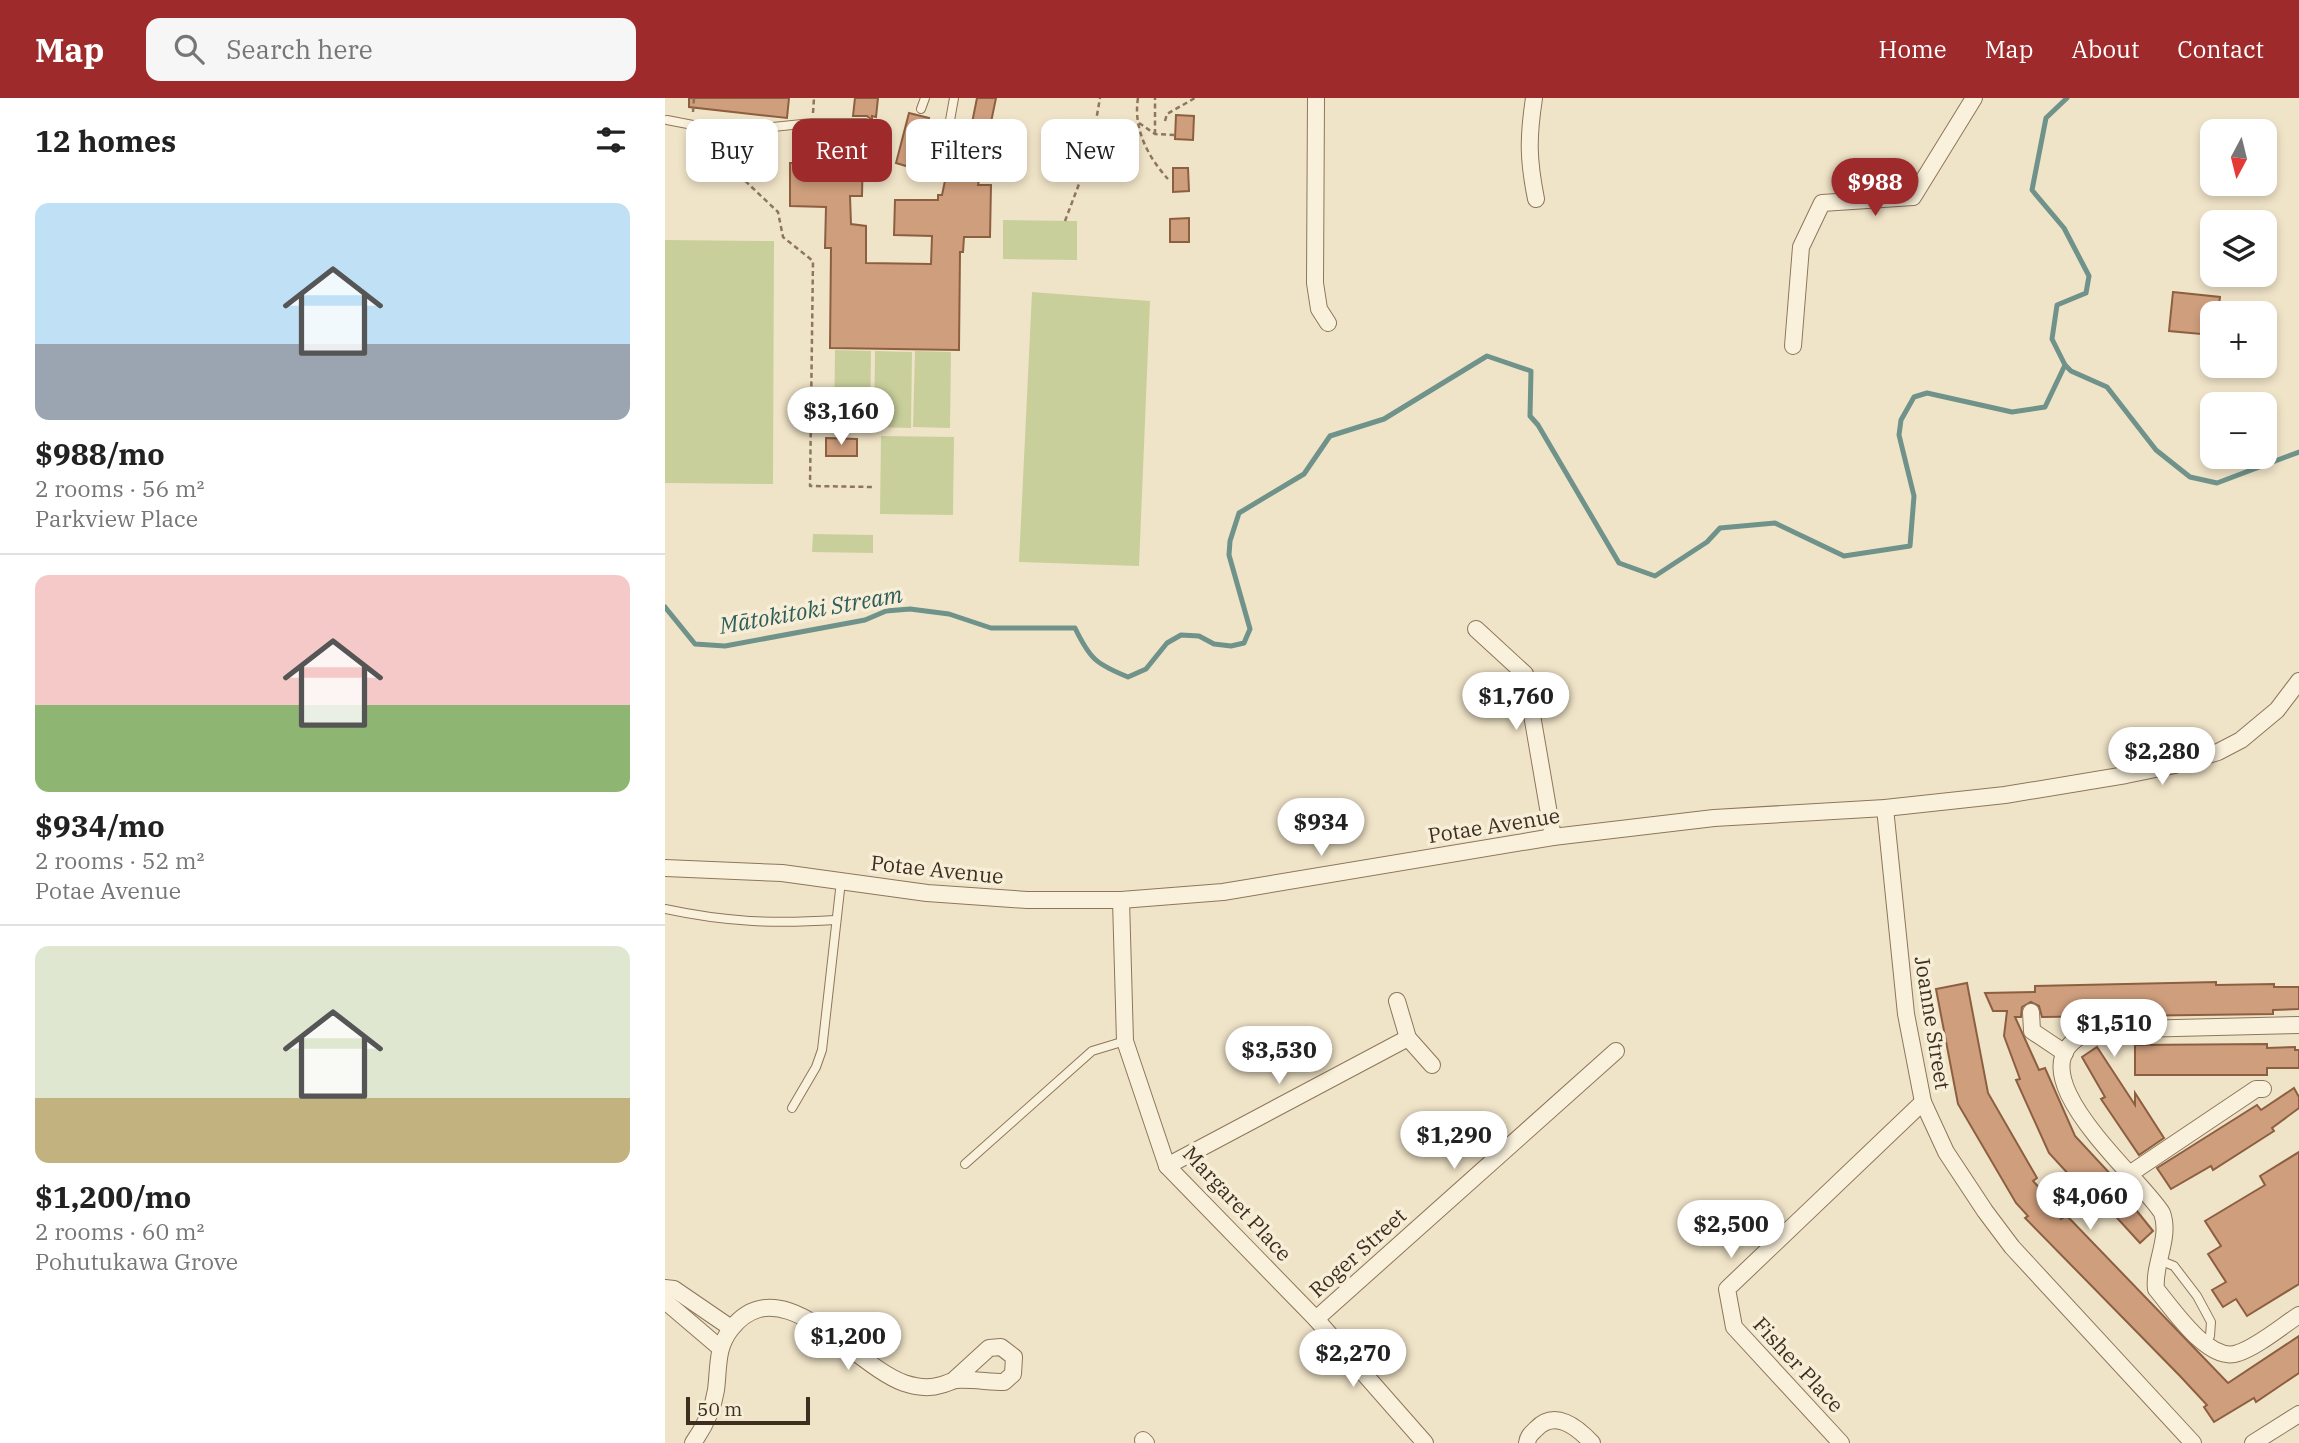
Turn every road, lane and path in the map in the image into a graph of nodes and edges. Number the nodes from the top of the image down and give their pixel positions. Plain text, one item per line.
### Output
1 (925, 98) edge
2 (954, 98) edge
3 (1100, 98) edge
4 (1138, 98) edge
5 (1155, 98) edge
6 (1195, 98) edge
7 (1317, 98) edge
8 (1534, 98) edge
9 (1974, 98) edge
10 (921, 108) dead end
11 (950, 119) edge
12 (1139, 119) edge
13 (667, 120) edge
14 (1165, 121) dead end
15 (1139, 123) joint
16 (686, 125) edge
17 (1155, 134) junction
18 (1174, 135) dead end
19 (1168, 179) dead end
20 (747, 182) edge
21 (1536, 199) dead end
22 (1065, 221) dead end
23 (1328, 324) dead end
24 (1793, 346) dead end
25 (872, 487) dead end
26 (1476, 629) dead end
27 (2299, 681) edge
28 (1885, 808) junction
29 (1553, 837) junction
30 (665, 868) edge
31 (841, 881) junction
32 (1121, 900) junction
33 (665, 909) edge
34 (835, 920) junction
35 (1397, 1001) dead end
36 (2031, 1012) dead end
37 (2299, 1025) edge
38 (1408, 1038) junction
39 (1125, 1041) junction
40 (1616, 1051) dead end
41 (2065, 1053) junction
42 (1431, 1065) dead end
43 (2263, 1089) dead end
44 (1923, 1102) junction
45 (792, 1108) dead end
46 (965, 1164) dead end
47 (1167, 1166) junction
48 (2128, 1175) junction
49 (2159, 1260) junction
50 (665, 1288) edge
51 (665, 1301) edge
52 (2299, 1315) edge
53 (1316, 1319) junction
54 (731, 1328) junction
55 (2206, 1345) junction
56 (719, 1347) junction
57 (954, 1380) dead end
58 (2299, 1414) edge
59 (693, 1443) edge
60 (1425, 1443) edge
61 (1527, 1443) edge
62 (1592, 1443) edge
63 (1841, 1443) edge
64 (2193, 1443) edge
65 (2253, 1443) edge

1 - 10 lane
2 - 11 lane
3 - 22 path
4 - 12 path
5 - 17 path
6 - 14 path
7 - 23 street
8 - 21 street
9 - 24 street
13 - 16 lane
15 - 17 path
15 - 19 path
17 - 18 path
20 - 25 path
26 - 29 street
27 - 28 street, Potae Avenue
28 - 29 street, Potae Avenue
28 - 44 street, Joanne Street
29 - 32 street, Potae Avenue
30 - 31 street, Potae Avenue
31 - 32 street, Potae Avenue
31 - 34 lane
32 - 39 street, Margaret Place
33 - 34 lane
34 - 45 lane
35 - 38 street
36 - 41 street
37 - 41 street
38 - 42 street
38 - 47 street
39 - 46 lane
39 - 47 street, Margaret Place
40 - 53 street, Roger Street
41 - 48 street
43 - 48 street
44 - 63 street, Fisher Place
44 - 64 street, Joanne Street
47 - 53 street, Margaret Place
48 - 49 street
49 - 55 street
49 - 55 lane
50 - 54 street
51 - 56 street
52 - 55 street
53 - 60 street, Margaret Place
54 - 56 street
54 - 57 street
56 - 59 street
58 - 65 street
61 - 62 street

